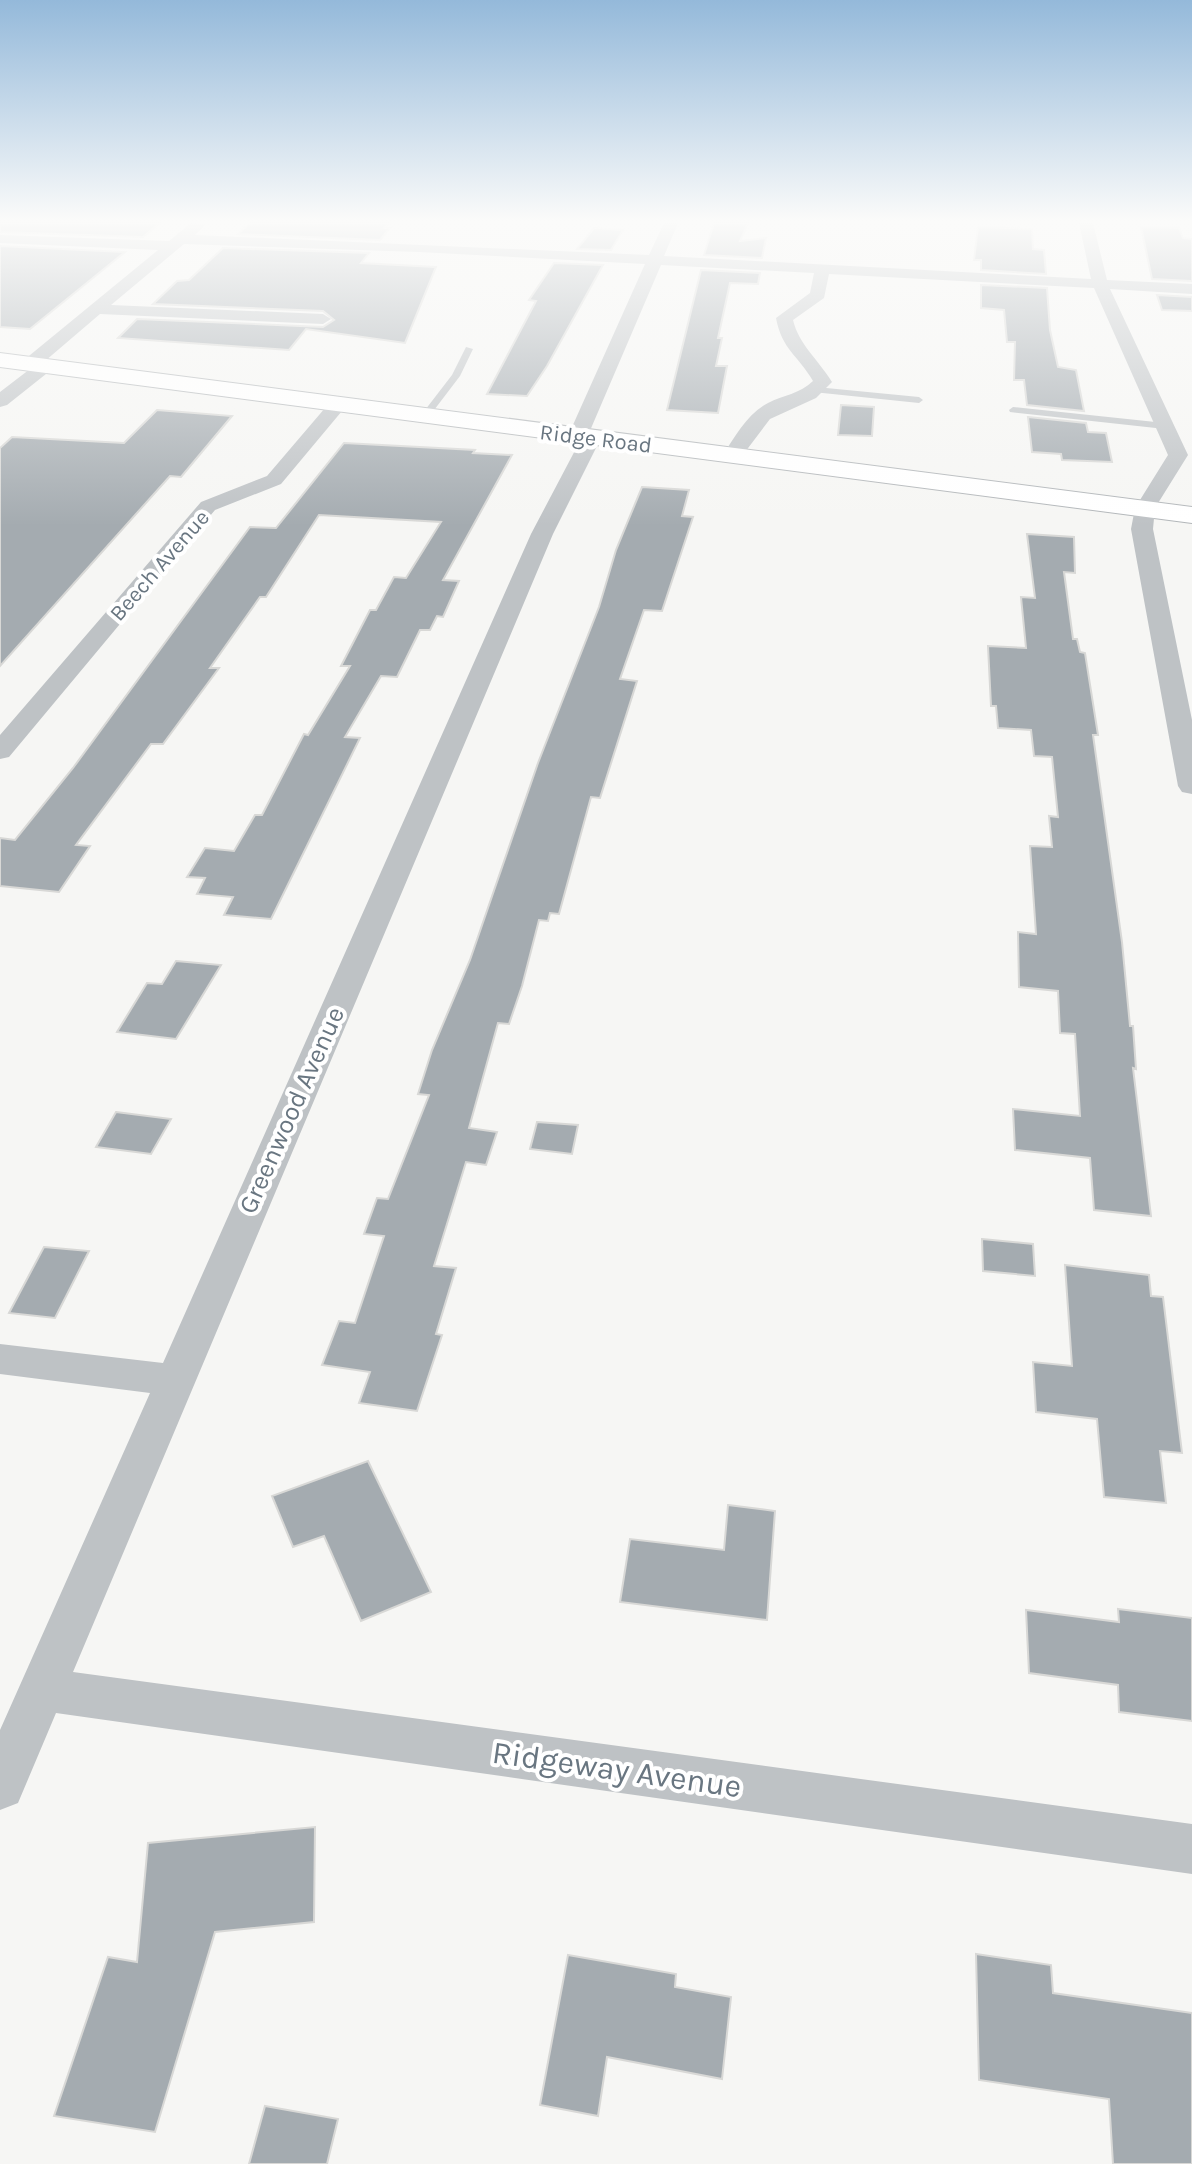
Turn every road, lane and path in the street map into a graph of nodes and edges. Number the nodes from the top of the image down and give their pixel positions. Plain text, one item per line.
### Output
1 (80, 324) edge
2 (629, 324) edge
3 (785, 324) edge
4 (1118, 324) edge
5 (469, 349) dead end
6 (0, 360) edge
7 (37, 365) junction
8 (816, 390) junction
9 (919, 400) dead end
10 (0, 401) edge
11 (338, 405) junction
12 (1013, 410) dead end
13 (425, 416) junction
14 (1165, 426) junction
15 (584, 437) junction
16 (732, 456) junction
17 (1145, 508) junction
18 (1192, 515) edge
19 (0, 751) edge
20 (1192, 786) edge
21 (0, 1359) edge
22 (173, 1380) junction
23 (42, 1689) junction
24 (0, 1786) edge
25 (1192, 1849) edge

1 - 7 street
2 - 15 street, Greenwood Avenue
3 - 8 street
4 - 14 street
5 - 13 lane
6 - 7 main road, Ridge Road
7 - 10 street
7 - 11 main road, Ridge Road
8 - 9 lane
8 - 16 street
11 - 13 main road, Ridge Road
11 - 19 street, Beech Avenue
12 - 14 lane
13 - 15 main road, Ridge Road
14 - 17 street
15 - 16 main road, Ridge Road
15 - 22 street, Greenwood Avenue
16 - 17 main road, Ridge Road
17 - 18 main road, Ridge Road
17 - 20 street
21 - 22 street
22 - 23 street, Greenwood Avenue
23 - 24 street, Greenwood Avenue
23 - 25 street, Ridgeway Avenue

